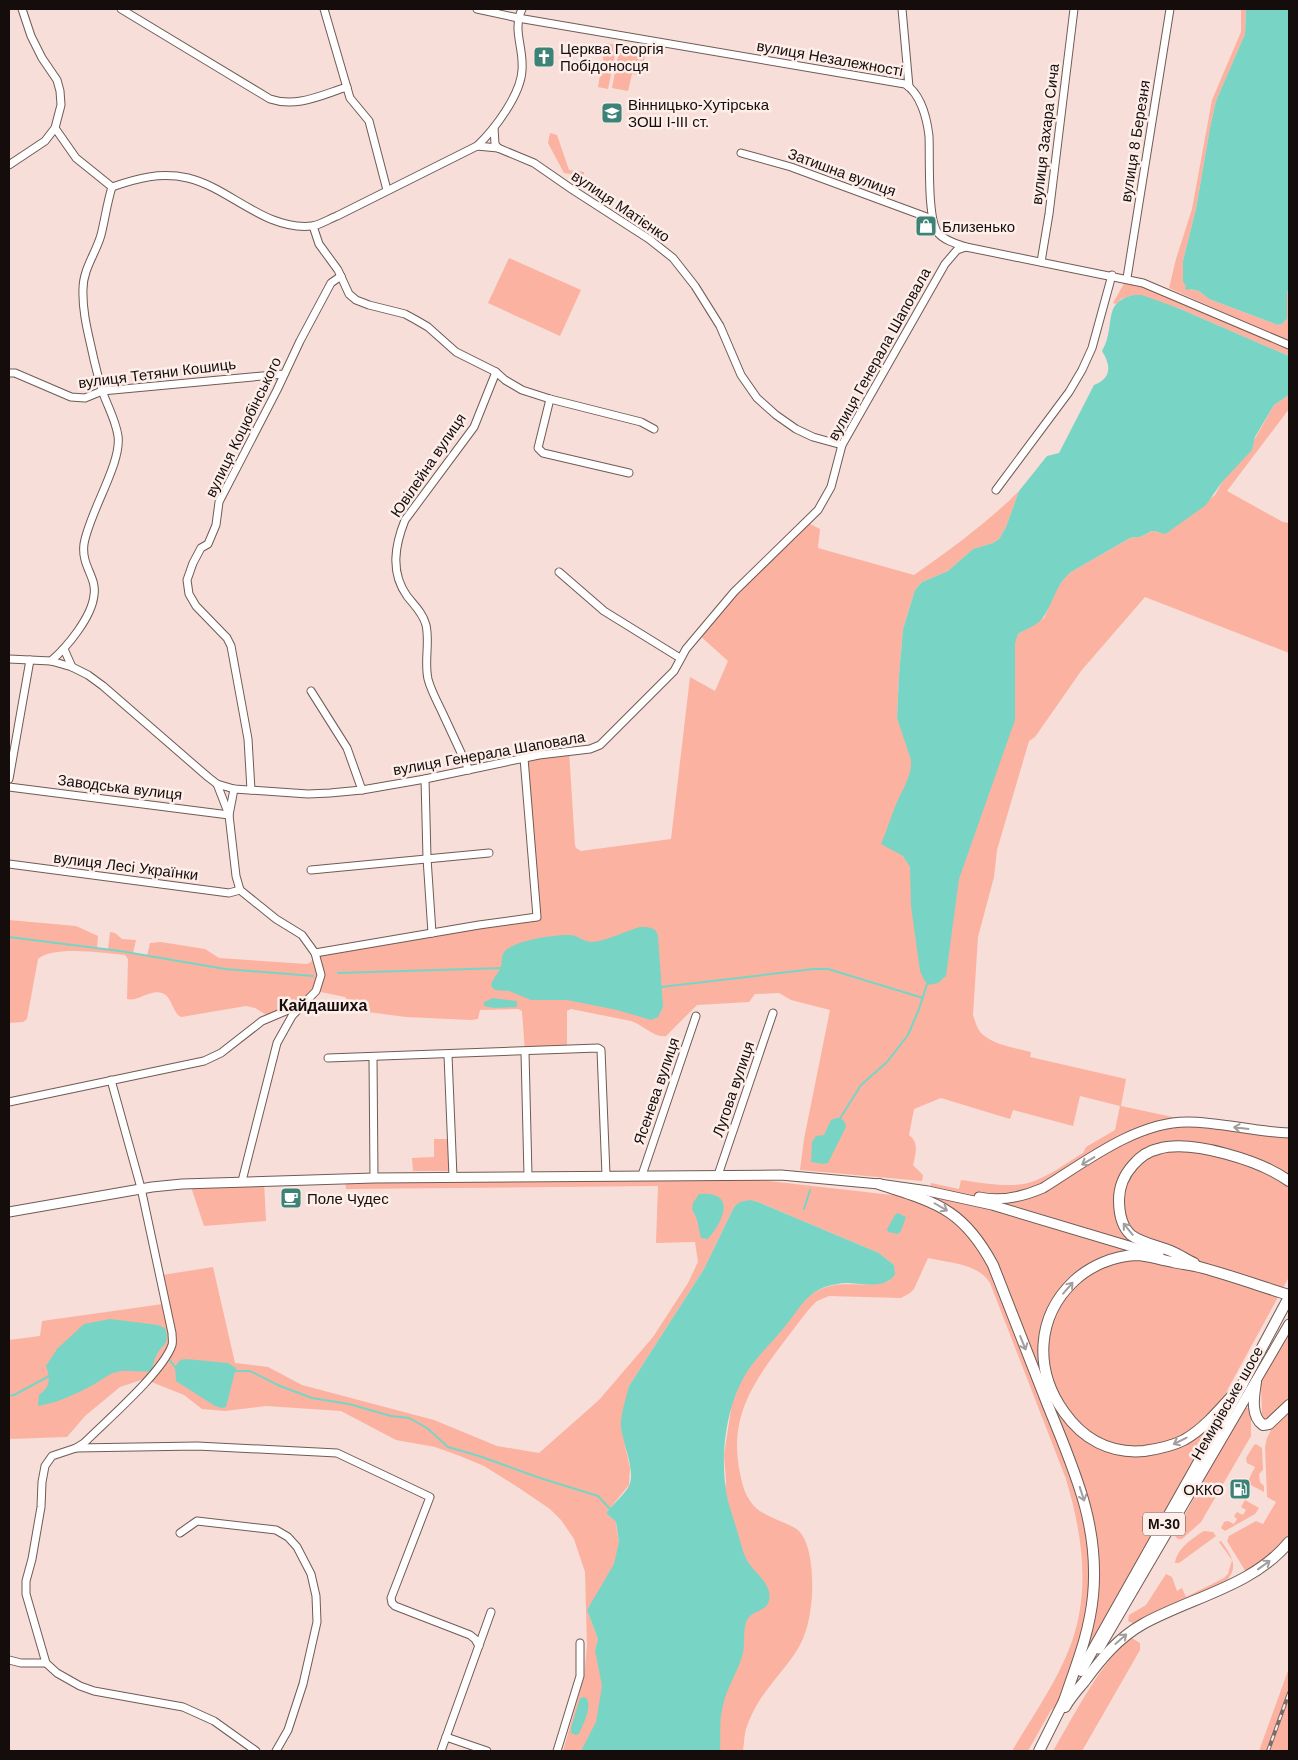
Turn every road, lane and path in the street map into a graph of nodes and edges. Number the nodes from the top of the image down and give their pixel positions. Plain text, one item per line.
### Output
1 (22, 9) edge
2 (121, 9) edge
3 (324, 9) edge
4 (477, 9) edge
5 (522, 9) edge
6 (902, 9) edge
7 (1074, 9) edge
8 (1170, 9) edge
9 (518, 18) junction
10 (531, 25) dead end
11 (347, 87) junction
12 (909, 87) junction
13 (55, 128) junction
14 (494, 128) junction
15 (477, 146) junction
16 (498, 148) junction
17 (741, 153) dead end
18 (9, 165) edge
19 (112, 187) junction
20 (387, 190) junction
21 (932, 219) junction
22 (313, 226) junction
23 (966, 247) junction
24 (1041, 262) junction
25 (341, 276) junction
26 (1112, 276) junction
27 (1127, 278) junction
28 (1289, 345) edge
29 (496, 372) junction
30 (9, 373) edge
31 (284, 374) junction
32 (102, 391) junction
33 (550, 399) junction
34 (654, 429) dead end
35 (842, 445) junction
36 (629, 473) dead end
37 (996, 490) dead end
38 (559, 572) dead end
39 (64, 649) junction
40 (680, 658) junction
41 (9, 659) edge
42 (30, 660) junction
43 (51, 661) junction
44 (72, 667) junction
45 (311, 691) dead end
46 (524, 758) junction
47 (469, 770) junction
48 (9, 779) edge
49 (425, 779) junction
50 (217, 784) junction
51 (9, 787) edge
52 (234, 789) junction
53 (251, 790) junction
54 (362, 790) junction
55 (229, 815) junction
56 (489, 853) dead end
57 (427, 858) junction
58 (9, 864) edge
59 (311, 870) dead end
60 (240, 890) junction
61 (432, 933) junction
62 (315, 953) junction
63 (302, 1004) junction
64 (773, 1013) dead end
65 (696, 1016) dead end
66 (525, 1052) junction
67 (448, 1055) junction
68 (372, 1057) junction
69 (328, 1058) dead end
70 (111, 1080) junction
71 (9, 1102) edge
72 (1289, 1132) edge
73 (606, 1175) junction
74 (718, 1175) junction
75 (528, 1176) junction
76 (642, 1176) junction
77 (453, 1177) junction
78 (374, 1178) junction
79 (242, 1181) junction
80 (1289, 1181) edge
81 (879, 1184) junction
82 (141, 1188) junction
83 (928, 1191) junction
84 (9, 1212) edge
85 (1201, 1267) junction
86 (1289, 1296) edge
87 (1289, 1324) edge
88 (1256, 1382) junction
89 (1242, 1385) junction
90 (1289, 1405) edge
91 (76, 1448) junction
92 (180, 1533) dead end
93 (1289, 1542) edge
94 (491, 1612) dead end
95 (580, 1642) dead end
96 (479, 1646) junction
97 (9, 1660) edge
98 (46, 1663) junction
99 (1065, 1702) junction
100 (446, 1737) junction
101 (256, 1751) edge
102 (276, 1751) edge
103 (441, 1751) edge
104 (487, 1751) edge
105 (557, 1751) edge
106 (1040, 1751) edge

1 - 13 street
2 - 11 street
3 - 11 street
4 - 9 street
5 - 9 street
6 - 12 street
7 - 24 street, вулиця Захара Сича
8 - 27 street, вулиця 8 Березня
9 - 10 street
9 - 12 street, вулиця Незалежності
9 - 14 street
11 - 20 street
12 - 21 street, вулиця Незалежності
13 - 18 street
13 - 19 street
14 - 15 street
14 - 16 street
15 - 16 street, вулиця Матієнко
15 - 20 street
16 - 35 street, вулиця Матієнко
17 - 21 street, Затишна вулиця
19 - 22 street
19 - 32 street
20 - 22 street
21 - 23 street
22 - 25 street
23 - 24 street
23 - 35 street, вулиця Генерала Шаповала
24 - 26 street
25 - 29 street
25 - 31 street, вулиця Коцюбінського
26 - 27 street
26 - 37 street
27 - 28 street
29 - 33 street
29 - 47 street, Ювілейна вулиця
30 - 32 street, вулиця Тетяни Кошиць
31 - 32 street, вулиця Тетяни Кошиць
31 - 53 street, вулиця Коцюбінського
32 - 39 street
33 - 34 street
33 - 36 street
35 - 40 street, вулиця Генерала Шаповала
38 - 40 street
39 - 43 street
39 - 44 street
40 - 46 street, вулиця Генерала Шаповала
41 - 42 street, вулиця Генерала Шаповала
42 - 43 street, вулиця Генерала Шаповала
42 - 48 street
43 - 44 street, вулиця Генерала Шаповала
44 - 50 street, вулиця Генерала Шаповала
45 - 54 street
46 - 47 street, вулиця Генерала Шаповала
46 - 61 street
47 - 49 street, вулиця Генерала Шаповала
49 - 54 street, вулиця Генерала Шаповала
49 - 57 street
50 - 52 street, вулиця Генерала Шаповала
50 - 55 street
51 - 55 street, Заводська вулиця
52 - 53 street, вулиця Генерала Шаповала
52 - 55 street
53 - 54 street, вулиця Генерала Шаповала
55 - 60 street
56 - 57 street
57 - 59 street
57 - 61 street
58 - 60 street, вулиця Лесі Українки
60 - 62 street
61 - 62 street
62 - 63 street
63 - 70 street
63 - 79 street
64 - 74 street, Лугова вулиця
65 - 76 street, Ясенева вулиця
66 - 67 street
66 - 73 street
66 - 75 street
67 - 68 street
67 - 77 street
68 - 69 street
68 - 78 street
70 - 71 street
70 - 82 street
72 -> 83 main road
73 - 75 main road
73 - 76 main road
74 - 76 main road
74 - 81 main road
75 - 77 main road
77 - 78 main road
78 - 79 main road
79 - 82 main road
85 -> 80 highway, М-30
81 - 83 main road
81 -> 99 highway
82 - 84 main road
82 - 91 street
83 - 85 main road
85 - 86 highway, М-30
89 -> 85 highway
86 - 89 highway, М-30
87 - 88 main road, Немирівське шосе
88 - 90 highway
88 - 99 main road, Немирівське шосе
89 - 99 highway, М-30
91 - 96 street
91 - 98 street
92 - 102 street
99 -> 93 highway, М-30
94 - 96 street
95 - 105 street
96 - 100 street
97 - 98 street
98 - 101 street
99 - 106 highway, М-30
100 - 103 street
100 - 104 street

